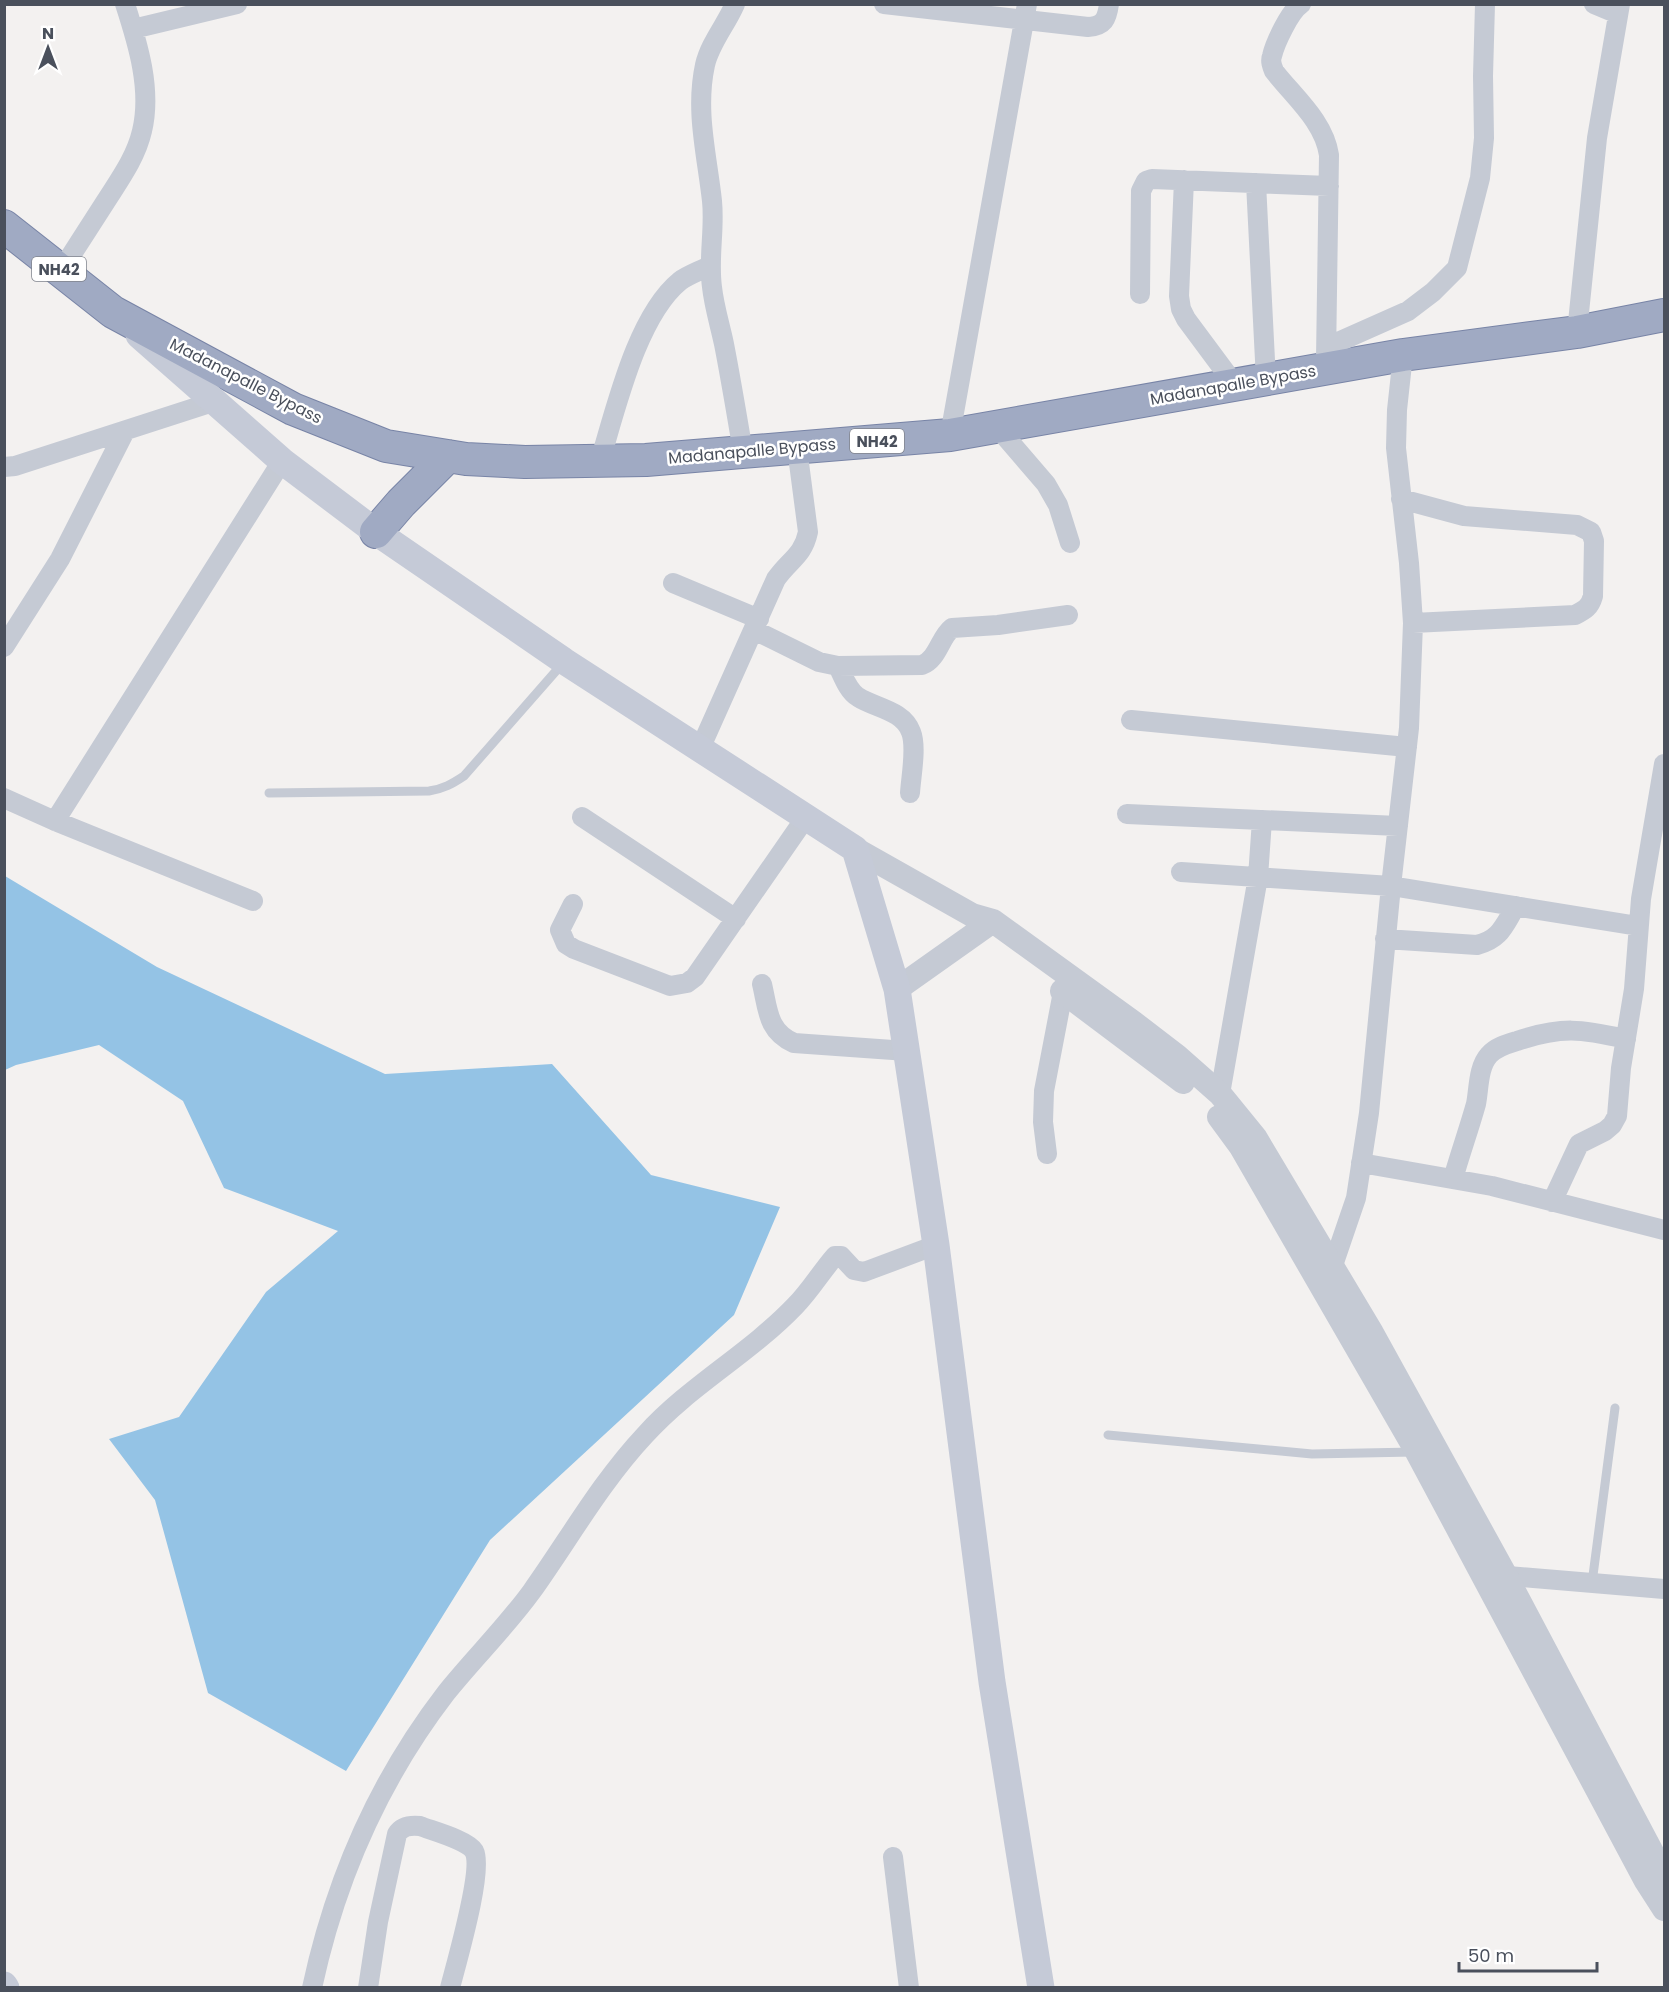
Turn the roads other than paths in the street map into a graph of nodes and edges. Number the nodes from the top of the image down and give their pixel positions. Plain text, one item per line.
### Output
1 (125, 4) edge
2 (237, 4) edge
3 (735, 4) edge
4 (884, 4) edge
5 (1109, 4) edge
6 (1300, 4) edge
7 (1485, 4) edge
8 (1594, 4) edge
9 (949, 8) edge
10 (1619, 9) edge
11 (1026, 12) edge
12 (133, 29) junction
13 (1184, 180) junction
14 (1256, 183) junction
15 (1329, 186) junction
16 (4, 226) edge
17 (710, 266) junction
18 (62, 271) junction
19 (1140, 294) dead end
20 (113, 312) junction
21 (1665, 315) edge
22 (1577, 332) junction
23 (1403, 355) junction
24 (1326, 358) junction
25 (1266, 380) junction
26 (1235, 385) junction
27 (216, 401) junction
28 (997, 427) junction
29 (125, 431) junction
30 (950, 435) junction
31 (796, 447) junction
32 (743, 452) junction
33 (448, 456) junction
34 (282, 461) junction
35 (600, 461) junction
36 (8, 471) edge
37 (1401, 499) junction
38 (376, 532) junction
39 (1070, 543) dead end
40 (673, 583) dead end
41 (1068, 615) dead end
42 (1413, 622) junction
43 (756, 624) junction
44 (4, 647) edge
45 (564, 661) junction
46 (838, 666) junction
47 (1131, 720) dead end
48 (1407, 747) junction
49 (700, 749) junction
50 (1665, 764) edge
51 (269, 793) dead end
52 (910, 793) dead end
53 (4, 798) edge
54 (1127, 814) dead end
55 (582, 817) dead end
56 (806, 817) junction
57 (1262, 820) junction
58 (56, 821) junction
59 (1398, 826) junction
60 (855, 849) junction
61 (1181, 872) dead end
62 (1258, 877) junction
63 (1391, 886) junction
64 (253, 901) dead end
65 (573, 904) dead end
66 (1516, 906) junction
67 (736, 919) junction
68 (982, 922) junction
69 (1638, 926) junction
70 (1385, 939) junction
71 (762, 984) dead end
72 (897, 989) junction
73 (1063, 992) junction
74 (1626, 1039) junction
75 (907, 1051) junction
76 (1220, 1094) junction
77 (1047, 1154) dead end
78 (1361, 1163) junction
79 (1453, 1179) junction
80 (1552, 1202) junction
81 (1665, 1230) edge
82 (936, 1245) junction
83 (1329, 1279) junction
84 (1616, 1408) dead end
85 (1108, 1435) dead end
86 (1417, 1452) junction
87 (1481, 1574) junction
88 (1506, 1576) junction
89 (1592, 1583) junction
90 (1665, 1589) edge
91 (893, 1857) dead end
92 (1665, 1875) edge
93 (1665, 1909) edge
94 (312, 1988) edge
95 (368, 1988) edge
96 (450, 1988) edge
97 (909, 1988) edge
98 (1041, 1988) edge

1 - 12 street
2 - 12 street
3 - 17 street
4 - 9 street
5 - 11 street
6 - 15 street
7 - 24 street
8 - 10 street
9 - 11 street
10 - 22 street
11 - 30 street
12 - 18 street
13 - 14 street
13 - 19 street
13 - 26 street
14 - 15 street
14 - 25 street
15 - 24 street
16 - 18 highway, NH42
17 - 32 street
17 - 35 street
18 - 20 highway, NH42
20 - 27 main road
20 - 33 highway, Madanapalle Bypass / NH42
21 - 22 highway, Madanapalle Bypass / NH42
22 - 23 highway, Madanapalle Bypass / NH42
23 - 24 highway, Madanapalle Bypass / NH42
23 - 37 street
24 - 25 highway, Madanapalle Bypass / NH42
25 - 26 highway, Madanapalle Bypass / NH42
26 - 28 highway, Madanapalle Bypass / NH42
27 - 29 street
27 - 34 main road
28 - 30 highway, Madanapalle Bypass / NH42
28 - 39 street
29 - 36 street
29 - 44 street
30 - 31 highway, Madanapalle Bypass / NH42
31 - 32 highway, Madanapalle Bypass / NH42
31 - 43 street
32 - 35 highway, Madanapalle Bypass / NH42
33 - 35 highway, Madanapalle Bypass / NH42
33 - 38 highway
34 - 38 main road
34 - 58 street
37 - 42 street
37 - 42 street
38 - 45 main road
40 - 43 street
41 - 46 street
42 - 48 street
43 - 46 street
43 - 49 street
45 - 49 main road
45 - 51 lane
46 - 52 street
47 - 48 street
48 - 59 street
49 - 56 main road
50 - 69 street
53 - 58 street
54 - 57 street
55 - 67 street
56 - 60 main road
56 - 67 street
57 - 59 street
57 - 62 street
58 - 64 street
59 - 63 street
60 - 68 street
60 - 72 main road
61 - 62 street
62 - 63 street
62 - 76 street
63 - 66 street
63 - 70 street
65 - 67 street
66 - 69 street
66 - 70 street
68 - 72 street
68 - 73 street
68 - 76 street
69 - 74 street
70 - 78 street
71 - 75 street
72 - 75 main road
73 - 77 street
73 - 83 street
74 - 79 street
74 - 80 street
75 - 82 main road
76 - 83 street
78 - 79 street
78 - 83 street
79 - 80 street
80 - 81 street
82 - 94 street
82 - 98 main road
83 - 86 street
83 - 88 street
84 - 89 lane
85 - 86 lane
86 - 87 street
87 - 88 street
87 - 93 street
88 - 89 street
88 - 92 street
89 - 90 street
91 - 97 street
95 - 96 street

